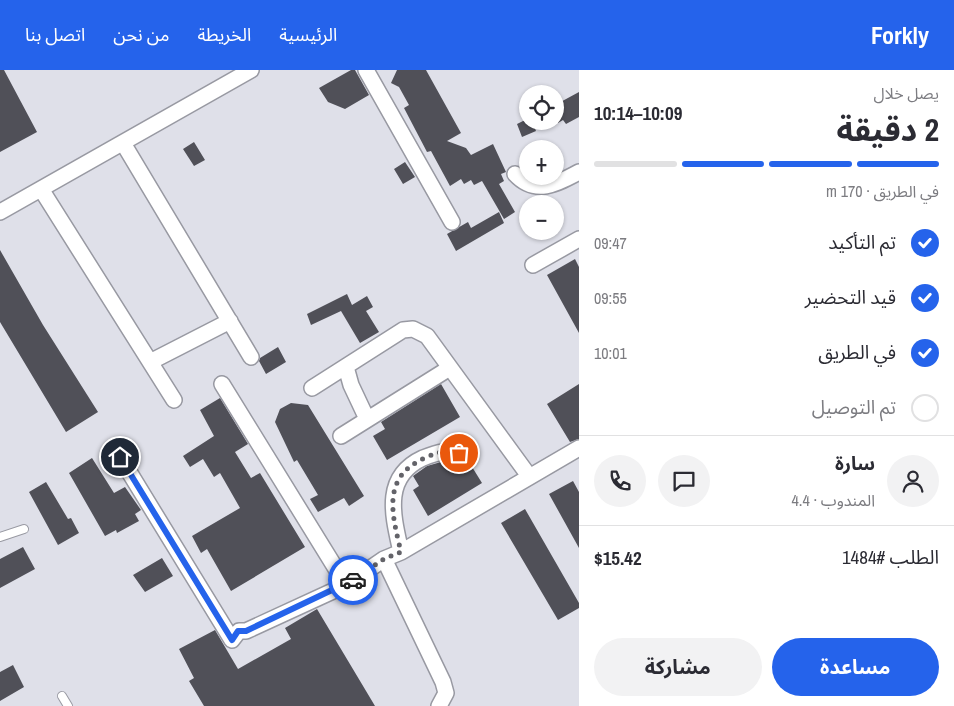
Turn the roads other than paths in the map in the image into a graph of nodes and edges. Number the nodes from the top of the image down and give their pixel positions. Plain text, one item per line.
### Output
1 (251, 70) edge
2 (366, 70) edge
3 (122, 143) junction
4 (579, 172) edge
5 (515, 174) dead end
6 (41, 189) junction
7 (0, 212) edge
8 (452, 222) dead end
9 (579, 239) edge
10 (533, 264) dead end
11 (230, 321) junction
12 (251, 357) dead end
13 (150, 362) junction
14 (346, 367) junction
15 (448, 369) junction
16 (222, 384) dead end
17 (312, 388) dead end
18 (174, 400) dead end
19 (367, 419) junction
20 (340, 436) dead end
21 (579, 448) edge
22 (464, 454) dead end
23 (120, 457) dead end
24 (529, 476) junction
25 (24, 529) dead end
26 (0, 537) edge
27 (401, 552) junction
28 (384, 559) junction
29 (346, 585) junction
30 (62, 696) dead end
31 (68, 706) edge
32 (440, 706) edge

1 - 3 street
2 - 8 street
3 - 6 street
3 - 11 street
4 - 5 street
6 - 7 street
6 - 13 street
9 - 10 street
11 - 12 street
11 - 13 street
13 - 18 street
14 - 15 street
14 - 17 street
14 - 19 street
15 - 19 street
15 - 24 street
16 - 29 street
19 - 20 street
21 - 24 street
22 - 27 street
23 - 29 street
24 - 27 street
25 - 26 lane
27 - 28 street
28 - 29 street
28 - 32 street
30 - 31 lane

